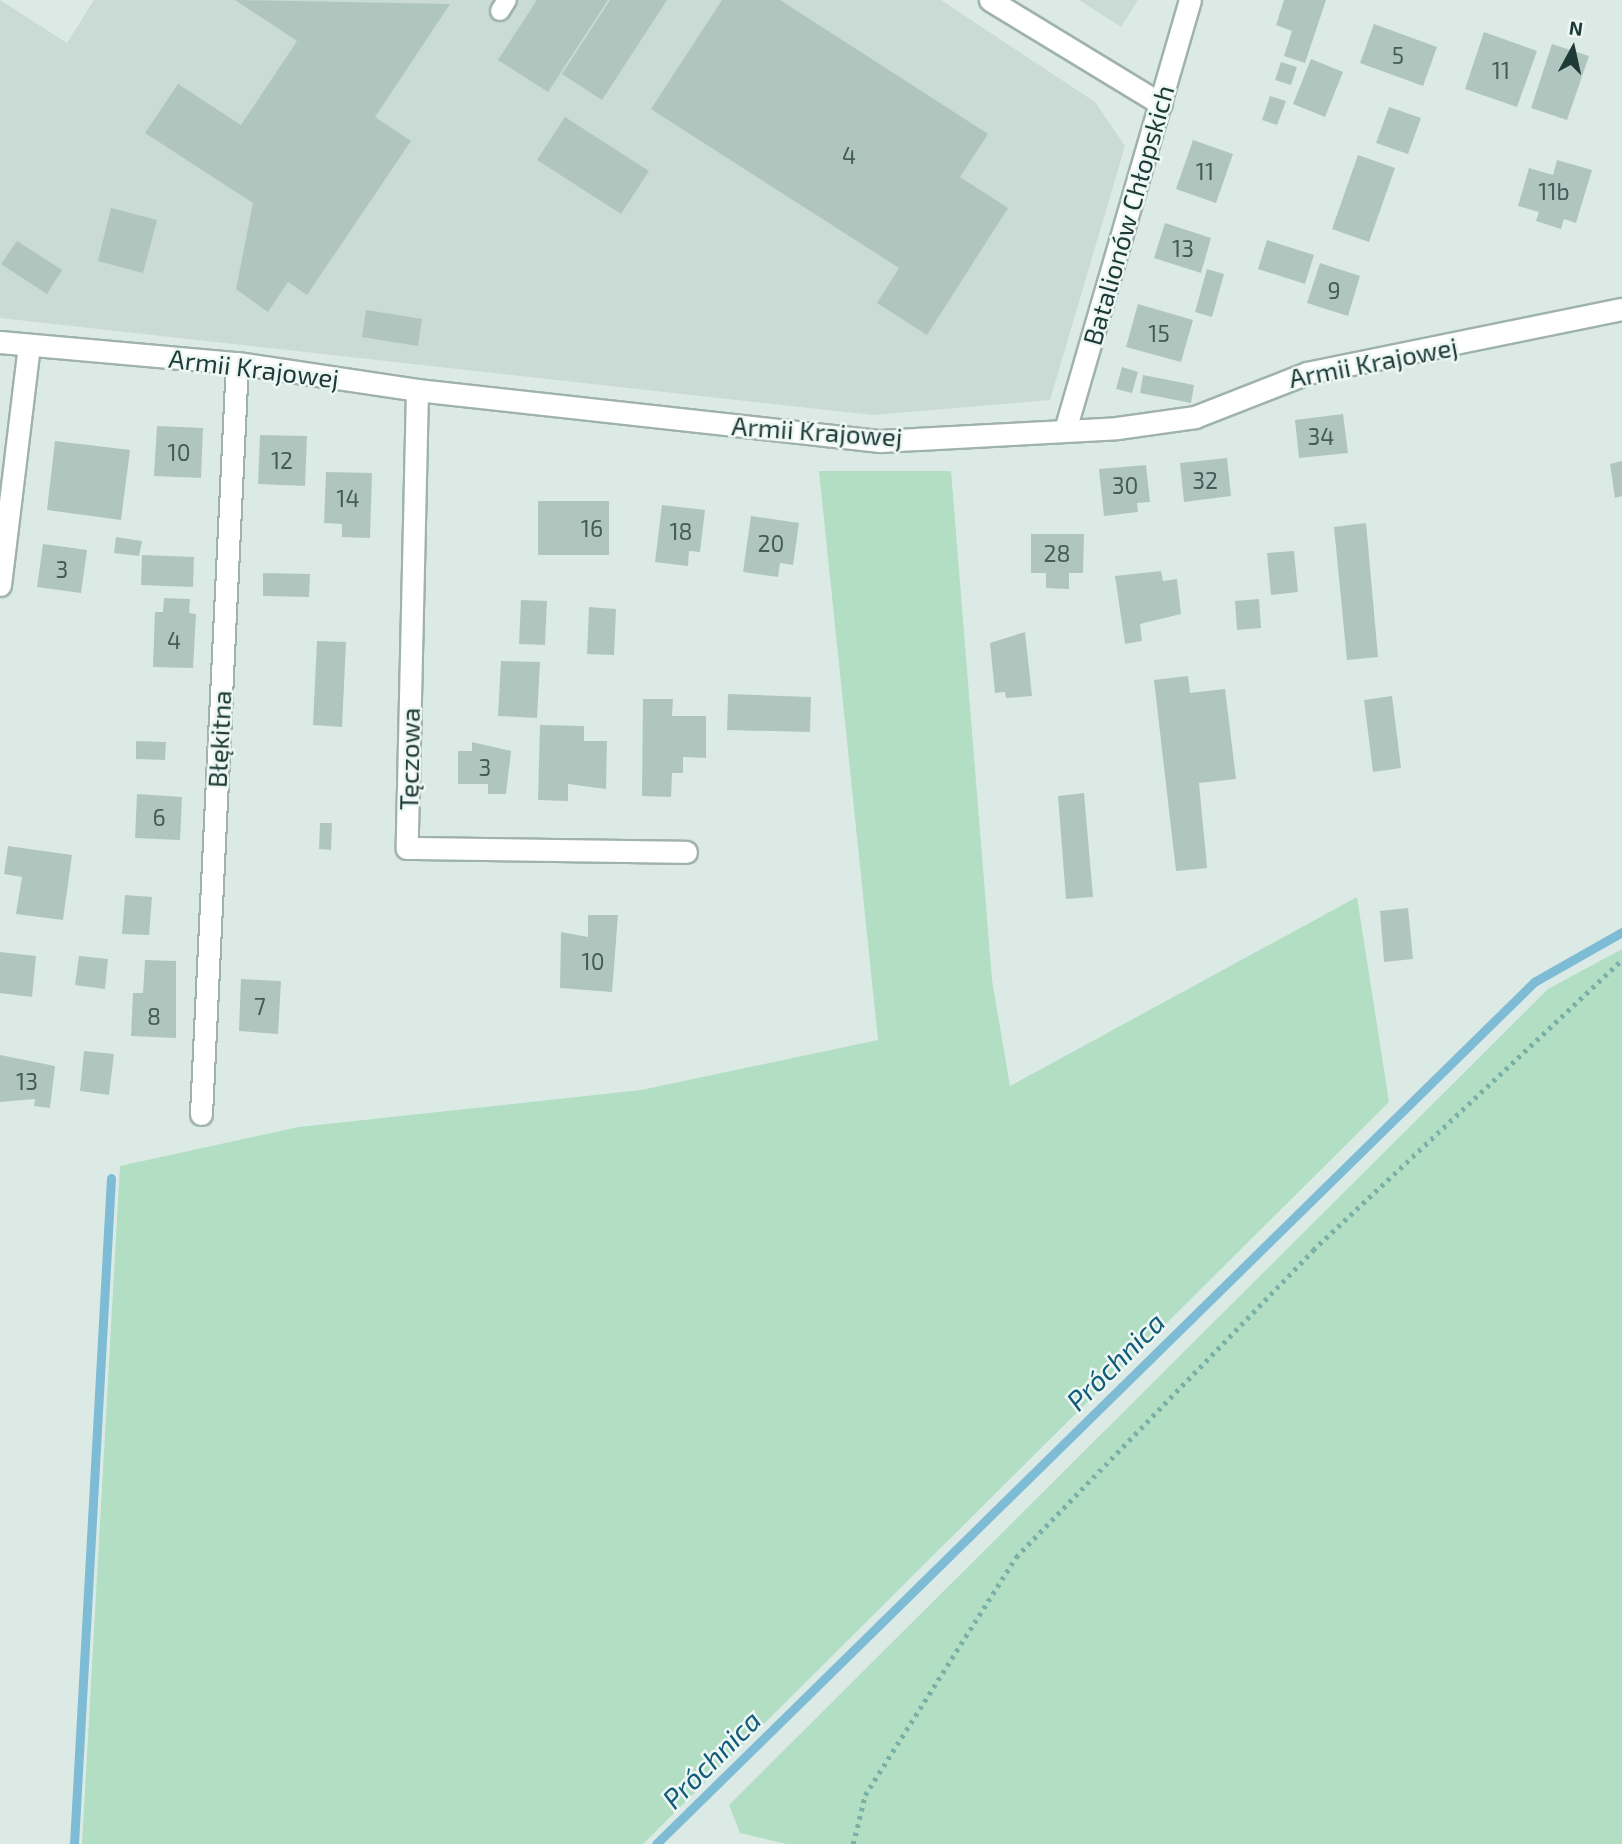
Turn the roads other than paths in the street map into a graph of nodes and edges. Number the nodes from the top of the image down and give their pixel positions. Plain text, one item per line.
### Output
1 (990, 0) edge
2 (1190, 0) edge
3 (1161, 104) junction
4 (1622, 309) edge
5 (0, 342) edge
6 (29, 345) junction
7 (237, 363) junction
8 (417, 390) junction
9 (1065, 430) junction
10 (0, 585) edge
11 (686, 852) dead end
12 (201, 1114) dead end

1 - 3 street
2 - 3 street, Batalionów Chłopskich
3 - 9 street, Batalionów Chłopskich
4 - 9 street, Armii Krajowej
5 - 6 street, Armii Krajowej
6 - 7 street, Armii Krajowej
6 - 10 street
7 - 8 street, Armii Krajowej
7 - 12 street, Błękitna
8 - 9 street, Armii Krajowej
8 - 11 street, Tęczowa

